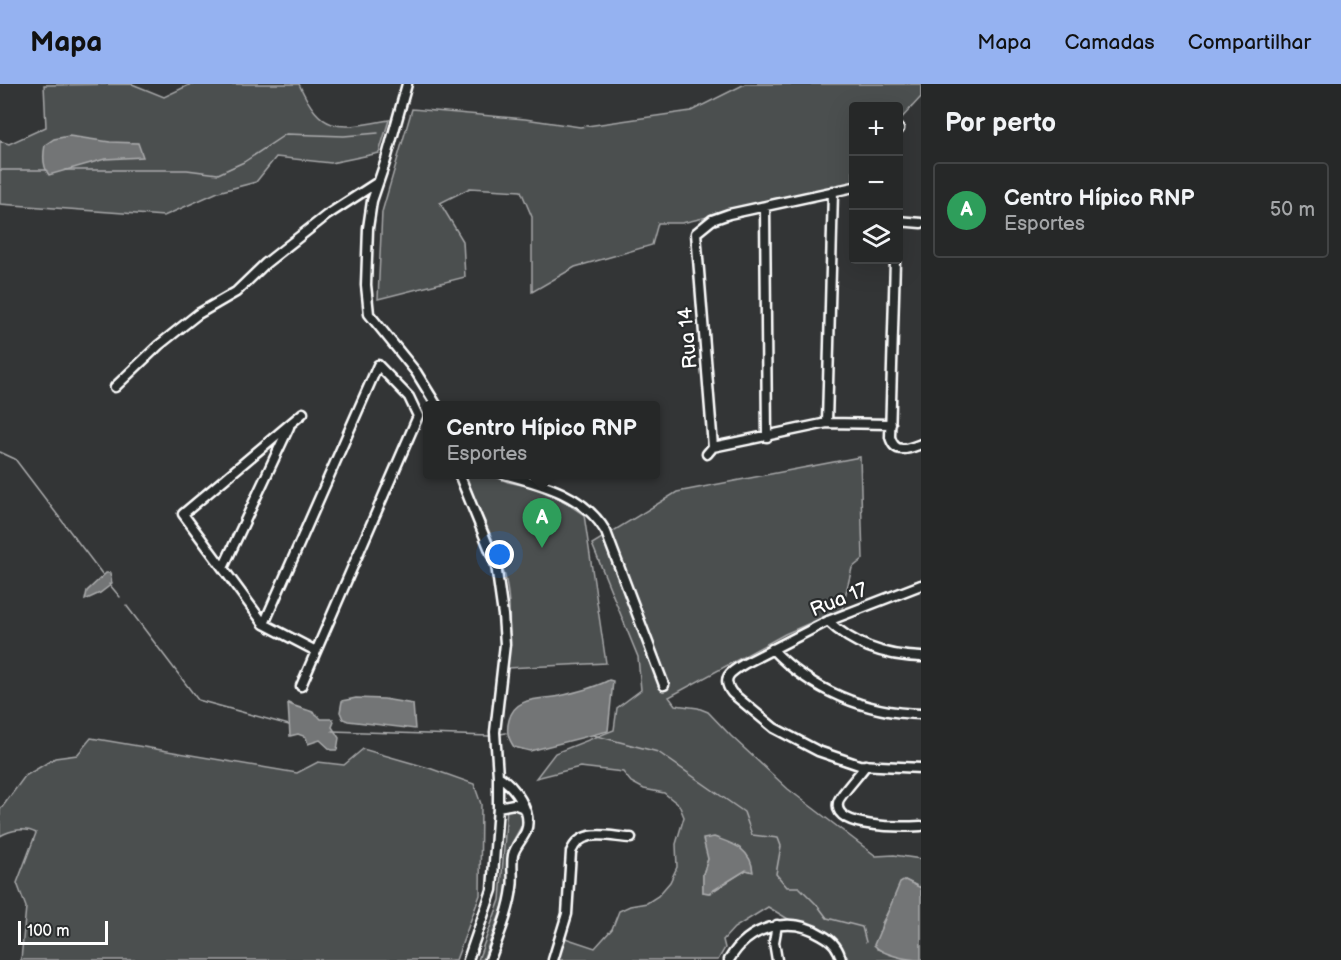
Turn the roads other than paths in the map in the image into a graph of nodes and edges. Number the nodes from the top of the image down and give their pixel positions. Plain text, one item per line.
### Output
1 (407, 84) edge
2 (378, 182) junction
3 (849, 187) edge
4 (833, 191) junction
5 (765, 207) junction
6 (903, 221) edge
7 (921, 223) edge
8 (895, 264) edge
9 (115, 387) dead end
10 (434, 401) edge
11 (303, 413) dead end
12 (827, 423) junction
13 (891, 424) junction
14 (290, 425) junction
15 (767, 436) junction
16 (921, 444) edge
17 (714, 447) junction
18 (707, 454) dead end
19 (461, 479) edge
20 (522, 479) edge
21 (223, 568) junction
22 (921, 585) edge
23 (828, 621) junction
24 (264, 624) junction
25 (772, 649) junction
26 (316, 651) junction
27 (921, 657) edge
28 (664, 685) dead end
29 (301, 686) dead end
30 (921, 714) edge
31 (866, 765) junction
32 (921, 768) edge
33 (498, 776) junction
34 (498, 807) junction
35 (525, 808) junction
36 (921, 826) edge
37 (631, 838) dead end
38 (777, 925) junction
39 (840, 956) edge
40 (468, 960) edge
41 (490, 960) edge
42 (553, 960) edge
43 (729, 960) edge
44 (777, 960) edge

1 - 2 street
2 - 9 street
2 - 10 street
3 - 4 street
4 - 5 street
4 - 12 street
5 - 15 street
5 - 17 street, Rua 14
6 - 7 street
8 - 13 street
11 - 14 street
12 - 13 street
12 - 15 street
13 - 16 street
14 - 21 street
14 - 21 street
15 - 17 street
17 - 18 street
19 - 33 street
20 - 28 street
21 - 24 street
22 - 23 street, Rua 17
23 - 25 street, Rua 17
23 - 27 street
24 - 26 street
24 - 26 street
25 - 30 street
25 - 31 street, Rua 17
26 - 29 street
31 - 32 street
31 - 36 street
33 - 34 street
33 - 35 street
34 - 35 street
34 - 40 street
35 - 41 street
37 - 42 street
38 - 39 street
38 - 43 street
38 - 44 street

